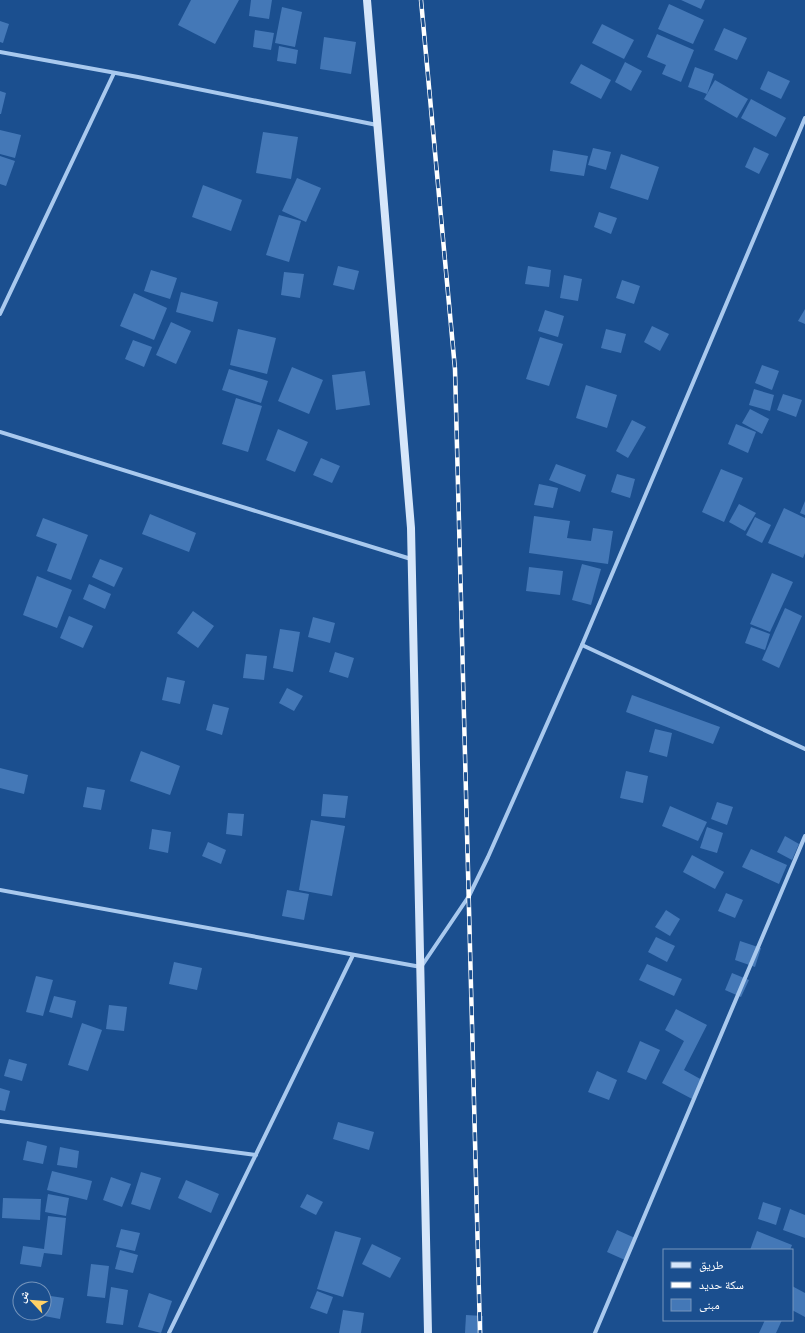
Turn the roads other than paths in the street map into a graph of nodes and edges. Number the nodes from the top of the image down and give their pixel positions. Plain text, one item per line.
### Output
1 (367, 0) edge
2 (0, 52) edge
3 (114, 73) junction
4 (805, 118) edge
5 (377, 125) junction
6 (0, 314) edge
7 (0, 432) edge
8 (412, 560) junction
9 (582, 645) junction
10 (805, 750) edge
11 (805, 836) edge
12 (0, 890) edge
13 (353, 954) junction
14 (421, 967) junction
15 (0, 1121) edge
16 (256, 1155) junction
17 (169, 1333) edge
18 (428, 1333) edge
19 (596, 1333) edge

1 - 5 street
2 - 3 street
3 - 5 street
3 - 6 street
4 - 9 street
5 - 8 street
7 - 8 street
8 - 14 street
9 - 10 street
9 - 14 street
11 - 19 street
12 - 13 street
13 - 14 street
13 - 16 street
14 - 18 street
15 - 16 street
16 - 17 street

